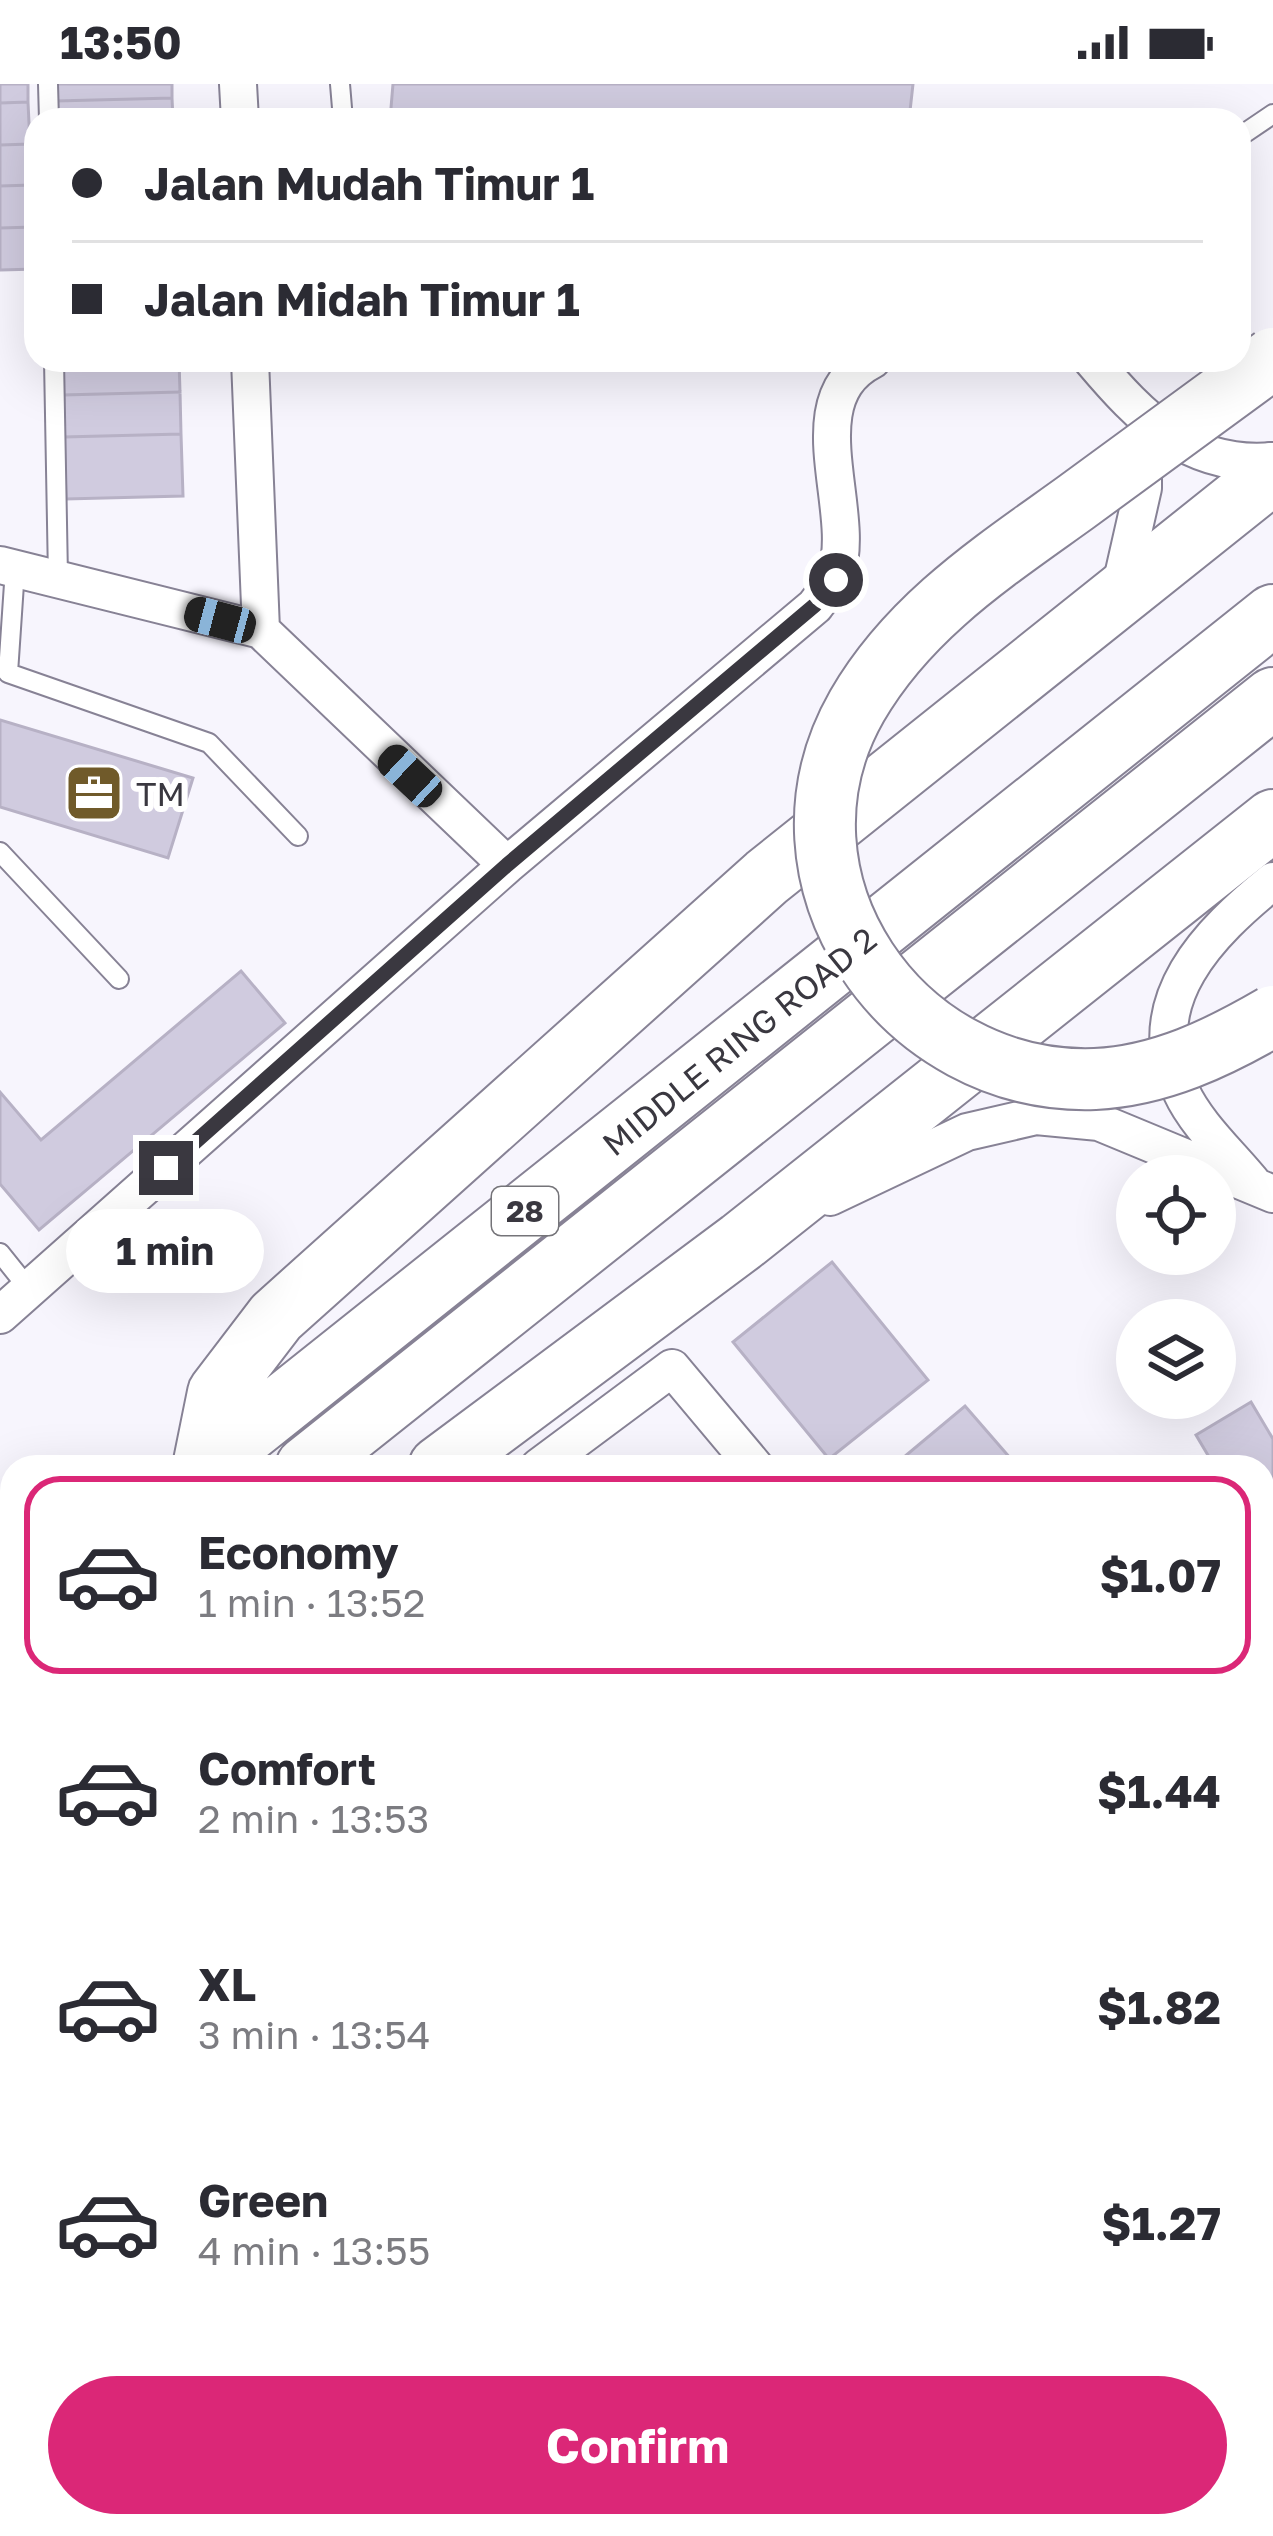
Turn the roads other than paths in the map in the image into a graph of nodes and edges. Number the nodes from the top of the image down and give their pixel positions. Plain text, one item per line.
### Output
1 (1273, 358) edge
2 (54, 372) edge
3 (250, 372) edge
4 (853, 372) edge
5 (1102, 372) edge
6 (1143, 421) junction
7 (1273, 461) edge
8 (1273, 473) edge
9 (8, 567) edge
10 (58, 577) junction
11 (1118, 599) junction
12 (1273, 615) edge
13 (261, 630) junction
14 (1273, 698) edge
15 (1273, 820) edge
16 (298, 836) dead end
17 (0, 852) edge
18 (507, 865) junction
19 (1273, 881) edge
20 (118, 979) dead end
21 (1273, 1016) edge
22 (1267, 1194) edge
23 (741, 1242) junction
24 (0, 1253) edge
25 (29, 1289) junction
26 (0, 1315) edge
27 (206, 1455) edge
28 (219, 1455) edge
29 (321, 1455) edge
30 (455, 1455) edge
31 (555, 1455) edge
32 (745, 1455) edge

1 - 21 highway, bridge
2 - 10 lane
3 - 13 street
4 - 18 street
5 - 6 street
6 - 7 street
6 - 11 street
8 - 11 highway
9 - 10 street
9 - 16 lane
10 - 13 street
11 - 27 highway
12 - 28 highway, MIDDLE RING ROAD 2 / 28
13 - 18 street
14 - 29 highway, MIDDLE RING ROAD 2 / 28
15 - 23 highway
17 - 20 lane
18 - 25 street
19 - 22 street
22 - 23 street
23 - 30 highway
24 - 25 lane
25 - 26 street
31 - 32 street

